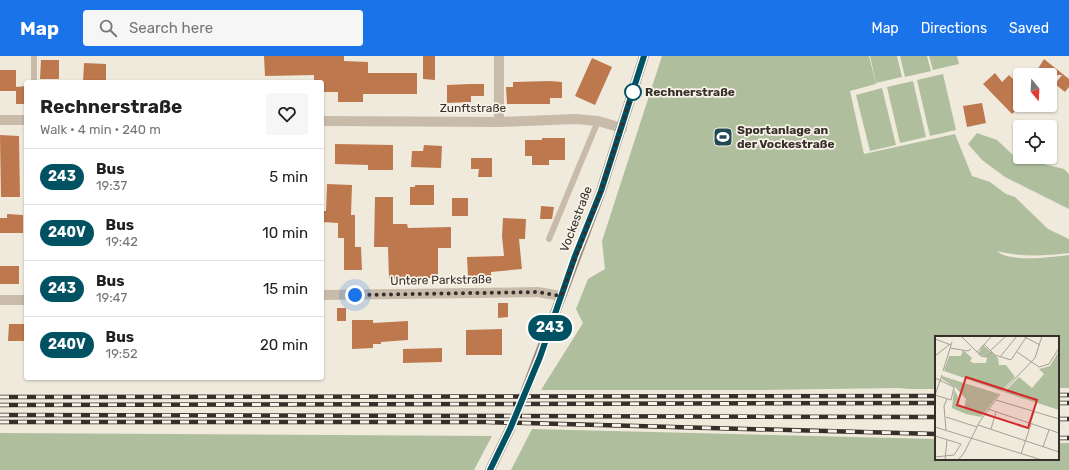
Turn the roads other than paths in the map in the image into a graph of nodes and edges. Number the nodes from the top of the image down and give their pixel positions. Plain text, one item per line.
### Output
1 (34, 56) edge
2 (499, 56) edge
3 (644, 56) edge
4 (34, 80) edge
5 (0, 120) edge
6 (24, 120) edge
7 (324, 121) edge
8 (598, 121) junction
9 (499, 122) junction
10 (622, 128) junction
11 (549, 239) dead end
12 (324, 295) edge
13 (561, 296) junction
14 (0, 300) edge
15 (24, 300) edge
16 (526, 390) tunnel mouth
17 (510, 429) tunnel mouth
18 (490, 470) edge

1 - 4 lane
2 - 9 street
3 - 10 main road, Vockestraße
5 - 6 street
7 - 9 street, Zunftstraße
8 - 9 street, Zunftstraße
8 - 10 street, Zunftstraße
8 - 11 lane
10 - 13 main road, Vockestraße
12 - 13 street, Untere Parkstraße
13 - 16 main road, Vockestraße
14 - 15 street
17 - 18 main road

